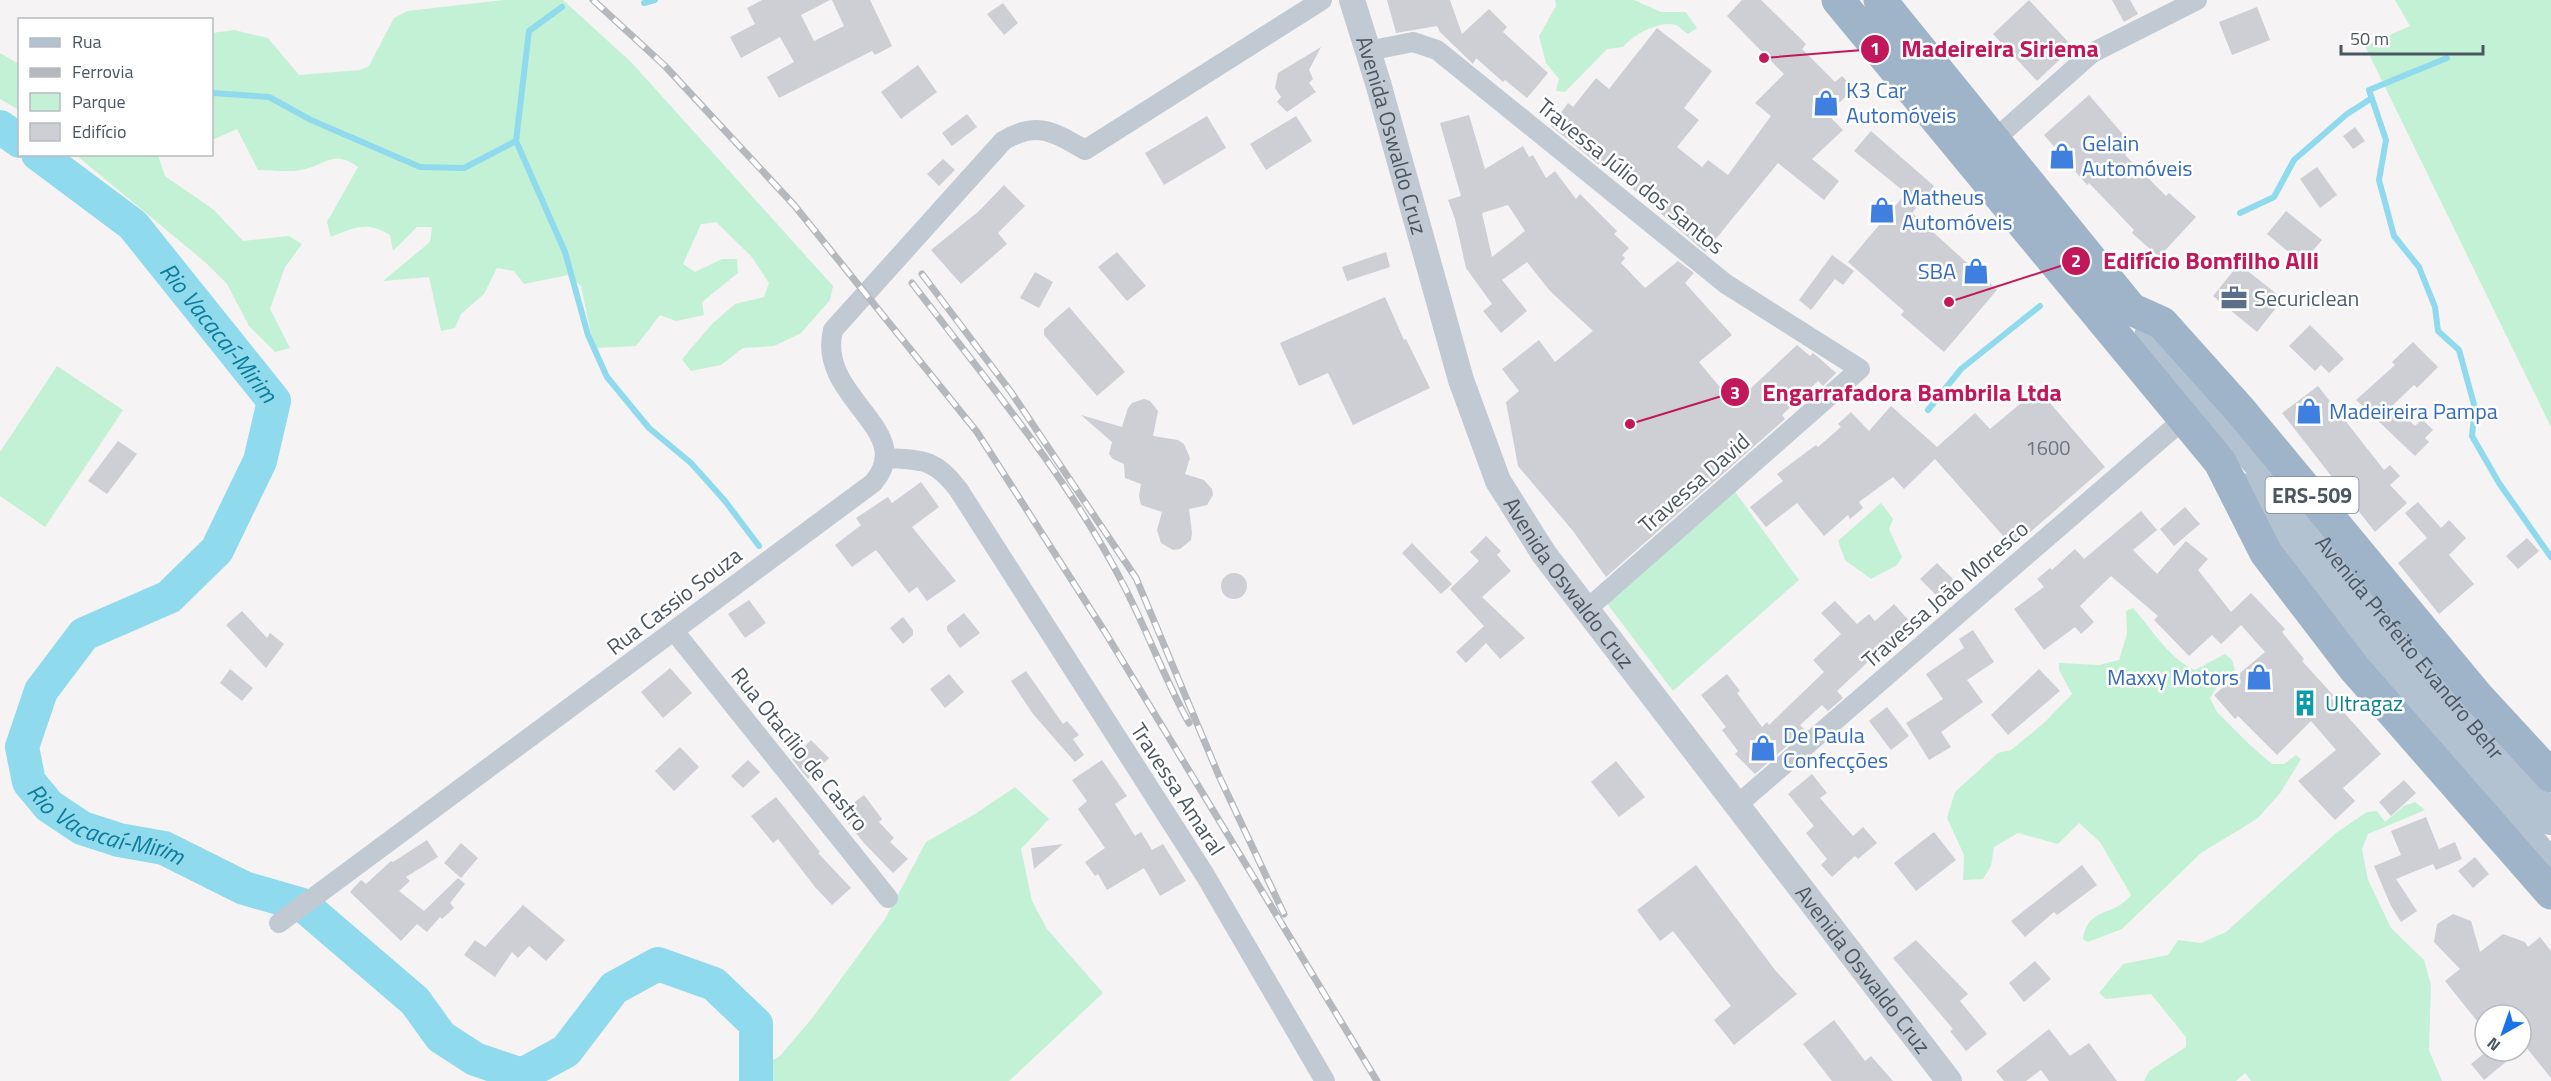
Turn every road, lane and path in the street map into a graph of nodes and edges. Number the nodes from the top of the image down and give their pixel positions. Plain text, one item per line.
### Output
1 (1322, 0) edge
2 (1352, 0) edge
3 (1838, 0) edge
4 (1880, 0) edge
5 (2197, 0) edge
6 (1368, 51) junction
7 (1995, 139) junction
8 (2131, 309) junction
9 (1860, 369) joint
10 (2184, 419) junction
11 (887, 458) junction
12 (2220, 462) junction
13 (1586, 610) junction
14 (674, 631) junction
15 (2551, 776) edge
16 (1736, 806) junction
17 (2551, 819) edge
18 (2551, 867) edge
19 (2551, 893) edge
20 (888, 898) dead end
21 (279, 923) dead end
22 (1325, 1081) edge
23 (1949, 1081) edge

1 - 11 street
2 - 6 street, Avenida Oswaldo Cruz
3 - 10 highway, Avenida Prefeito Evandro Behr / ERS-509
4 - 7 highway, Avenida Prefeito Evandro Behr / ERS-509
5 - 7 street
6 - 9 street, Travessa Júlio dos Santos
6 - 13 street, Avenida Oswaldo Cruz
7 - 8 highway, Avenida Prefeito Evandro Behr / ERS-509
8 - 15 highway, Avenida Prefeito Evandro Behr / ERS-509
8 - 17 main road, Avenida Prefeito Evandro Behr / ERS-509
9 - 13 street, Travessa David
10 - 12 highway, Avenida Prefeito Evandro Behr / ERS-509
10 - 16 street, Travessa João Moresco
11 - 14 street, Rua Cassio Souza
11 - 22 street, Travessa Amaral
12 - 18 main road, Avenida Prefeito Evandro Behr / ERS-509
12 - 19 highway, Avenida Prefeito Evandro Behr / ERS-509
13 - 16 street, Avenida Oswaldo Cruz
14 - 20 street, Rua Otacílio de Castro
14 - 21 street, Rua Cassio Souza
16 - 23 street, Avenida Oswaldo Cruz

